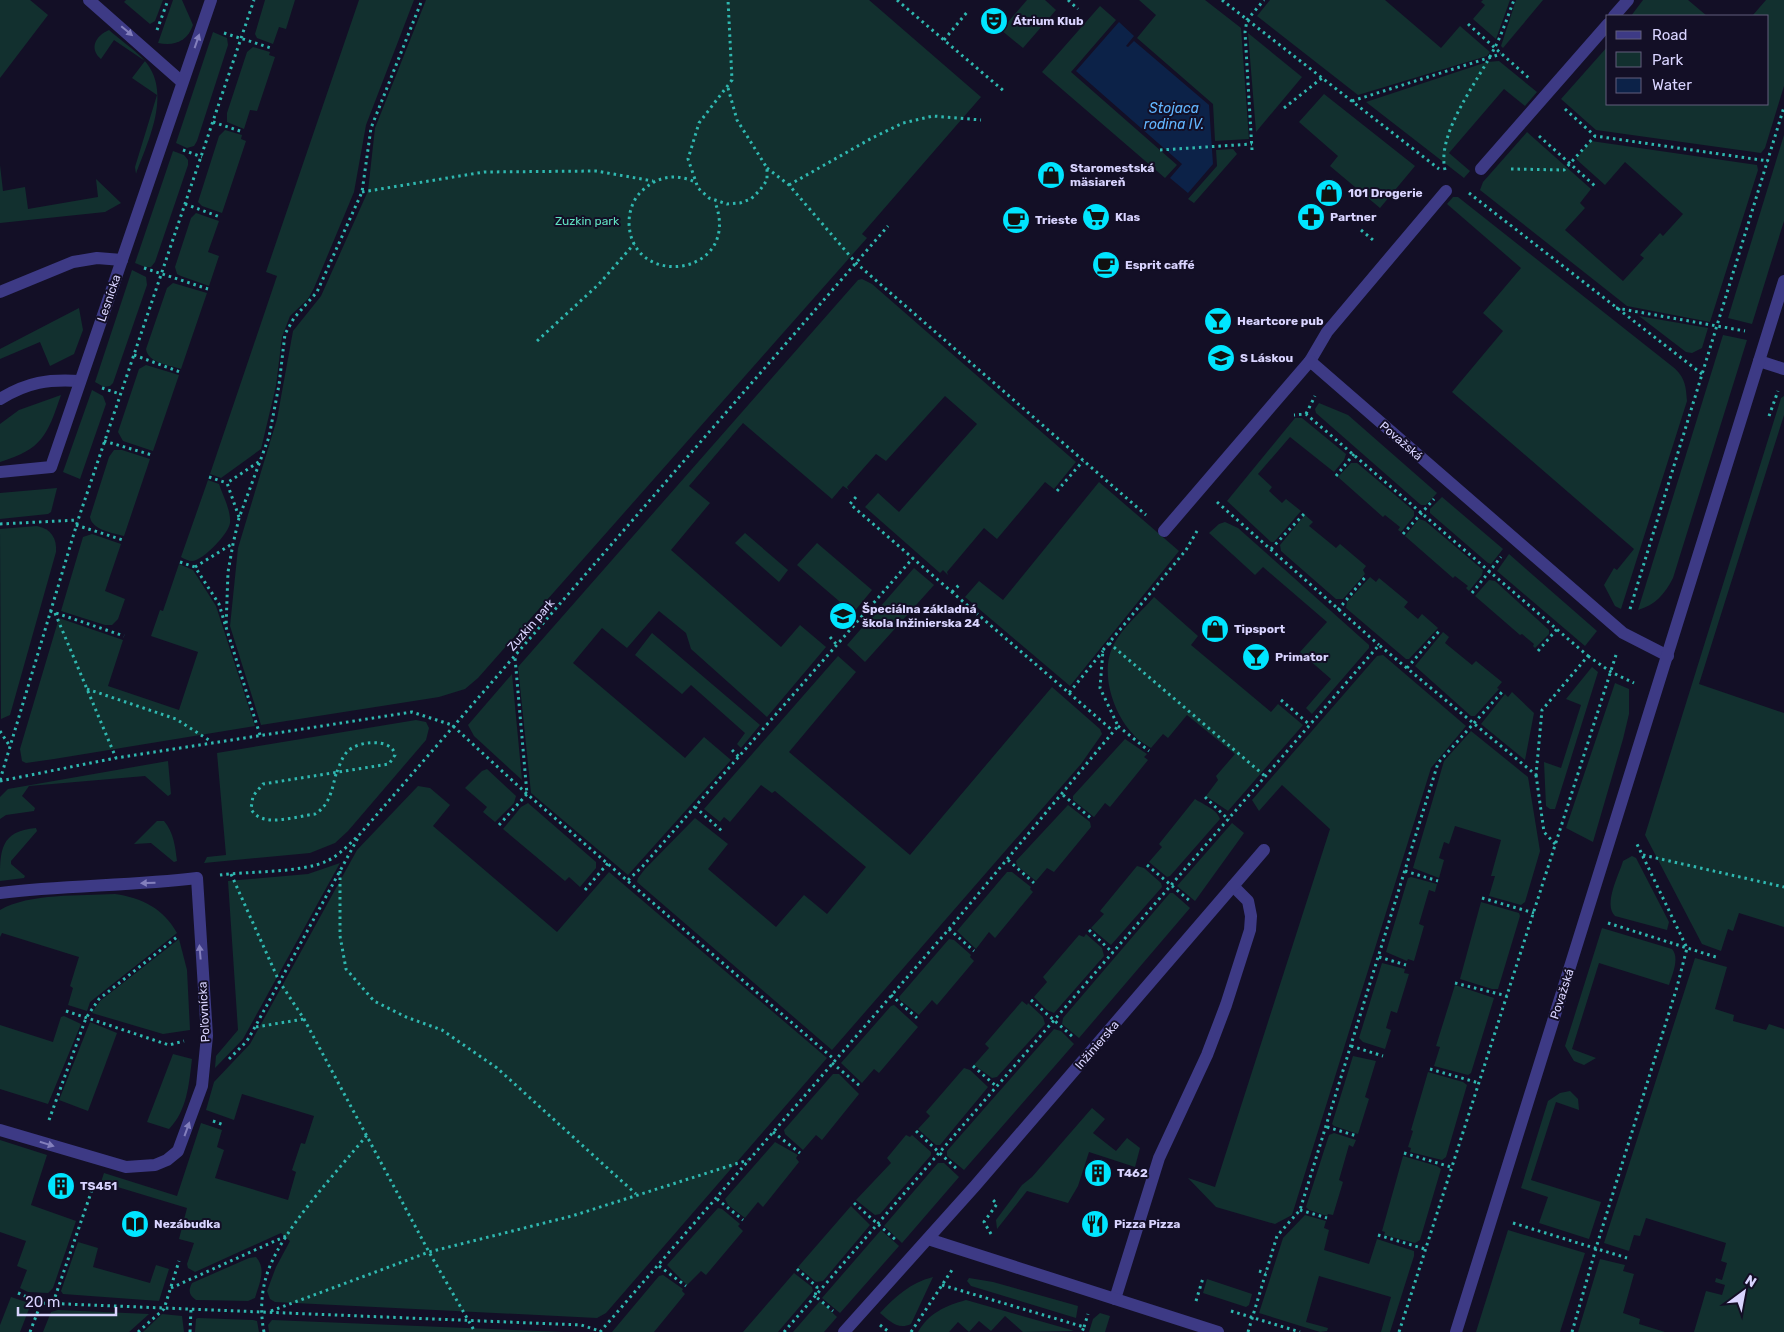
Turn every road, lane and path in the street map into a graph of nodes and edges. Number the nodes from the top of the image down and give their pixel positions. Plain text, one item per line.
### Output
1 (89, 0) edge
2 (168, 0) edge
3 (211, 0) edge
4 (254, 0) edge
5 (422, 0) edge
6 (728, 0) edge
7 (897, 0) edge
8 (1068, 0) edge
9 (1264, 0) edge
10 (1514, 0) edge
11 (1628, 0) edge
12 (1078, 9) dead end
13 (968, 11) dead end
14 (1615, 15) edge
15 (1468, 24) dead end
16 (202, 26) junction
17 (1606, 26) edge
18 (1476, 31) dead end
19 (241, 38) junction
20 (944, 40) junction
21 (271, 48) dead end
22 (150, 51) junction
23 (1502, 54) dead end
24 (1489, 58) junction
25 (1322, 78) dead end
26 (182, 82) junction
27 (728, 88) junction
28 (1005, 92) dead end
29 (1352, 101) dead end
30 (1284, 108) dead end
31 (1784, 108) edge
32 (981, 120) dead end
33 (213, 122) junction
34 (1524, 122) junction
35 (243, 132) dead end
36 (1252, 144) junction
37 (1160, 150) dead end
38 (1252, 150) dead end
39 (1768, 161) junction
40 (1570, 164) junction
41 (767, 168) junction
42 (1481, 169) joint
43 (1446, 175) dead end
44 (653, 181) junction
45 (694, 181) junction
46 (789, 185) junction
47 (1595, 186) dead end
48 (1446, 191) dead end
49 (362, 192) junction
50 (715, 201) junction
51 (185, 204) junction
52 (220, 217) dead end
53 (888, 226) dead end
54 (634, 244) junction
55 (122, 260) junction
56 (856, 263) junction
57 (162, 274) junction
58 (1784, 281) edge
59 (208, 289) dead end
60 (0, 292) edge
61 (1615, 308) dead end
62 (1718, 327) junction
63 (1767, 335) junction
64 (537, 340) dead end
65 (134, 356) junction
66 (1310, 361) junction
67 (1759, 361) junction
68 (1784, 369) edge
69 (180, 372) dead end
70 (80, 381) junction
71 (0, 399) edge
72 (1288, 416) dead end
73 (104, 441) junction
74 (1354, 454) junction
75 (152, 455) dead end
76 (260, 461) junction
77 (1083, 461) junction
78 (0, 472) edge
79 (1336, 476) dead end
80 (209, 477) dead end
81 (226, 483) junction
82 (1057, 491) dead end
83 (856, 497) dead end
84 (1212, 509) dead end
85 (1422, 513) junction
86 (1304, 514) dead end
87 (239, 518) junction
88 (78, 520) junction
89 (0, 524) edge
90 (76, 525) junction
91 (1198, 529) dead end
92 (1164, 531) junction
93 (1403, 534) dead end
94 (123, 540) dead end
95 (233, 544) junction
96 (1271, 549) junction
97 (1186, 550) junction
98 (913, 558) junction
99 (180, 562) dead end
100 (195, 567) junction
101 (1367, 575) dead end
102 (960, 584) dead end
103 (952, 592) junction
104 (1472, 593) dead end
105 (1338, 610) junction
106 (50, 611) junction
107 (55, 613) junction
108 (226, 627) junction
109 (1558, 629) dead end
110 (1440, 630) dead end
111 (1623, 633) junction
112 (124, 636) dead end
113 (830, 637) dead end
114 (1109, 643) junction
115 (837, 645) junction
116 (1379, 645) dead end
117 (1103, 650) junction
118 (1538, 651) dead end
119 (1668, 656) junction
120 (514, 657) junction
121 (1407, 668) dead end
122 (87, 689) junction
123 (1502, 692) dead end
124 (1069, 693) junction
125 (1281, 700) dead end
126 (1310, 725) dead end
127 (452, 726) junction
128 (1118, 726) junction
129 (0, 731) edge
130 (1113, 731) junction
131 (260, 735) junction
132 (213, 742) junction
133 (9, 745) junction
134 (732, 750) dead end
135 (1149, 750) dead end
136 (739, 757) junction
137 (116, 758) junction
138 (336, 774) junction
139 (1536, 775) dead end
140 (1266, 776) dead end
141 (0, 780) edge
142 (527, 794) junction
143 (1063, 795) junction
144 (1205, 797) dead end
145 (695, 807) junction
146 (1092, 819) dead end
147 (1229, 820) dead end
148 (499, 825) dead end
149 (722, 831) dead end
150 (360, 834) junction
151 (1635, 844) dead end
152 (1556, 845) junction
153 (1264, 850) dead end
154 (1643, 855) junction
155 (1008, 860) junction
156 (608, 863) junction
157 (1147, 865) dead end
158 (340, 871) junction
159 (1405, 871) junction
160 (231, 874) junction
161 (197, 878) junction
162 (628, 880) junction
163 (1438, 881) dead end
164 (1034, 883) dead end
165 (1233, 886) junction
166 (1784, 888) edge
167 (584, 890) dead end
168 (0, 893) edge
169 (1482, 898) dead end
170 (1534, 913) junction
171 (1208, 916) junction
172 (1587, 917) junction
173 (198, 920) junction
174 (949, 929) junction
175 (1089, 930) dead end
176 (1687, 948) junction
177 (974, 951) dead end
178 (1113, 953) dead end
179 (1378, 957) junction
180 (1719, 958) dead end
181 (1406, 965) dead end
182 (279, 981) junction
183 (1455, 983) dead end
184 (891, 995) junction
185 (1507, 996) junction
186 (1031, 1000) dead end
187 (66, 1011) dead end
188 (86, 1018) junction
189 (917, 1018) dead end
190 (304, 1019) junction
191 (256, 1027) junction
192 (207, 1036) junction
193 (1351, 1046) junction
194 (1090, 1052) junction
195 (1383, 1056) dead end
196 (834, 1061) junction
197 (973, 1066) dead end
198 (1430, 1069) dead end
199 (1479, 1083) junction
200 (202, 1086) junction
201 (860, 1086) dead end
202 (996, 1086) dead end
203 (210, 1120) dead end
204 (224, 1125) dead end
205 (1326, 1127) junction
206 (0, 1130) edge
207 (916, 1131) dead end
208 (773, 1132) junction
209 (367, 1135) junction
210 (1357, 1136) dead end
211 (41, 1142) junction
212 (800, 1152) dead end
213 (1404, 1153) dead end
214 (102, 1160) junction
215 (749, 1160) junction
216 (1451, 1167) junction
217 (975, 1186) junction
218 (636, 1195) junction
219 (717, 1198) junction
220 (854, 1203) dead end
221 (1300, 1210) junction
222 (1492, 1216) junction
223 (1327, 1218) dead end
224 (743, 1220) dead end
225 (984, 1222) junction
226 (878, 1224) dead end
227 (286, 1236) junction
228 (1378, 1236) dead end
229 (994, 1238) dead end
230 (928, 1239) junction
231 (1596, 1248) junction
232 (1425, 1249) junction
233 (965, 1251) junction
234 (429, 1252) junction
235 (1627, 1258) dead end
236 (179, 1261) dead end
237 (659, 1266) junction
238 (797, 1270) dead end
239 (1259, 1271) dead end
240 (1266, 1273) junction
241 (1203, 1278) dead end
242 (942, 1285) junction
243 (686, 1286) dead end
244 (171, 1288) junction
245 (18, 1294) dead end
246 (815, 1296) dead end
247 (1188, 1298) dead end
248 (1115, 1299) junction
249 (1196, 1301) junction
250 (41, 1303) junction
251 (53, 1304) junction
252 (1205, 1304) dead end
253 (164, 1309) junction
254 (191, 1309) junction
255 (1224, 1309) dead end
256 (260, 1312) junction
257 (267, 1312) junction
258 (1252, 1317) junction
259 (470, 1321) junction
260 (879, 1323) dead end
261 (30, 1332) edge
262 (138, 1332) edge
263 (190, 1332) edge
264 (264, 1332) edge
265 (475, 1332) edge
266 (601, 1332) edge
267 (844, 1332) edge
268 (889, 1332) edge
269 (910, 1332) edge
270 (1082, 1332) edge
271 (1218, 1332) edge
272 (1248, 1332) edge
273 (1300, 1332) edge
274 (1399, 1332) edge
275 (1456, 1332) edge
276 (1572, 1332) edge

1 -> 22 street
2 - 22 path
3 - 16 street, Lesnícka
4 - 19 path
5 - 49 path
6 - 27 path
7 - 20 path
8 - 12 path
9 - 36 path
10 - 24 path
11 - 14 street
13 - 20 path
15 - 18 path
16 - 19 path
26 -> 16 street, Lesnícka
17 - 34 street
19 - 21 path
19 - 33 path
20 - 28 path
22 - 26 street
23 - 24 path
24 - 29 path
24 - 43 path
25 - 30 path
26 - 55 street, Lesnícka
27 - 41 path
27 - 45 path
31 - 39 path
32 - 46 path
33 - 35 path
33 - 51 path
34 - 40 path
34 - 42 street
36 - 37 path
36 - 38 path
39 - 40 path
39 - 62 path
40 - 42 path
40 - 47 path
41 - 46 path
41 - 50 path
44 - 45 path
44 - 49 path
44 - 54 path
45 - 50 path
46 - 56 path
48 - 66 street
49 - 76 path
50 - 54 path
51 - 52 path
51 - 57 path
53 - 56 path, Zuzkin park
54 - 64 path
55 - 57 path
55 - 60 street
55 - 70 street, Lesnícka
56 - 77 path
56 - 120 path, Zuzkin park
57 - 59 path
57 - 65 path
58 - 63 street, Považská
61 - 62 path
62 - 63 path
62 - 111 path
63 - 67 street, Považská
65 - 69 path
65 - 73 path
66 - 92 street
66 - 111 street, Považská
67 - 68 street
67 - 119 street, Považská
70 - 71 street
70 - 78 street, Lesnícka
72 - 74 path
73 - 75 path
73 - 88 path
74 - 79 path
74 - 85 path
76 - 81 path
76 - 87 path
77 - 82 path
77 - 92 path
80 - 81 path
81 - 87 path
83 - 98 path
84 - 96 path
85 - 93 path
85 - 104 path
86 - 96 path
87 - 95 path
88 - 89 path
88 - 90 path
90 - 94 path
90 - 106 path
91 - 97 path
92 - 97 path
95 - 100 path
95 - 108 path
96 - 105 path
97 - 114 path
98 - 103 path
98 - 115 path
99 - 100 path
100 - 108 path
101 - 105 path
102 - 103 path
103 - 124 path
105 - 116 path
106 - 107 path
106 - 133 path
107 - 112 path
107 - 122 path
108 - 131 path
109 - 118 path
110 - 121 path
111 - 119 street, Považská
111 - 152 path
113 - 115 path
114 - 117 path
114 - 140 path
115 - 136 path
117 - 124 path
117 - 128 path
119 - 172 street, Považská
120 - 127 path, Zuzkin park
120 - 142 path
122 - 132 path
122 - 137 path
123 - 159 path
124 - 130 path
125 - 126 path
127 - 131 path
127 - 142 path
127 - 150 path, Zuzkin park
128 - 130 path
128 - 135 path
129 - 133 path
130 - 143 path
131 - 132 path
132 - 137 path
133 - 141 path
134 - 136 path
136 - 145 path
137 - 141 path
138 - 138 path
138 - 138 path
139 - 152 path
142 - 148 path
142 - 156 path
143 - 146 path
143 - 155 path
144 - 147 path
145 - 149 path
145 - 162 path
150 - 158 path
150 - 160 path, Zuzkin park
151 - 154 path
152 - 170 path
153 - 165 street, Inžinierska
154 - 166 path
154 - 176 path
155 - 164 path
155 - 174 path
156 - 162 path
156 - 167 path
157 - 171 path
158 - 182 path
158 - 218 path
159 - 163 path
159 - 179 path
160 - 161 path, Zuzkin park
160 - 182 path
161 -> 168 street
161 - 173 street, Poľovnícka
162 - 196 path
165 - 171 street, Inžinierska
165 - 248 street
169 - 170 path
170 - 185 path
171 - 194 street, Inžinierska
172 - 176 path
172 - 222 street, Považská
173 - 188 path
192 -> 173 street, Poľovnícka
174 - 177 path
174 - 184 path
175 - 178 path
176 - 180 path
176 - 231 path
179 - 181 path
179 - 193 path
182 - 190 path
182 - 191 path
183 - 185 path
184 - 189 path
184 - 196 path
185 - 199 path
186 - 194 path
187 - 188 path
188 - 192 path
188 - 211 path
190 - 191 path
190 - 209 path
191 - 200 path
192 - 200 street, Poľovnícka
193 - 195 path
193 - 205 path
194 - 217 street, Inžinierska
196 - 201 path
196 - 208 path
197 - 202 path
198 - 199 path
199 - 216 path
214 -> 200 street, Poľovnícka
203 - 204 path
205 - 210 path
205 - 221 path
206 - 211 street, Poľovnícka
207 - 217 path
208 - 212 path
208 - 215 path
209 - 227 path
209 - 234 path
211 -> 214 street, Poľovnícka
213 - 216 path
214 - 251 path
215 - 218 path
215 - 219 path
216 - 232 path
217 - 225 path
217 - 230 street, Inžinierska
218 - 234 path
219 - 224 path
219 - 237 path
220 - 226 path
221 - 223 path
221 - 240 path
222 - 231 path
222 - 275 street, Považská
225 - 229 path
225 - 233 path
227 - 244 path
227 - 256 path
228 - 232 path
230 - 233 street
230 - 267 street, Inžinierska
231 - 235 path
231 - 276 path
232 - 274 path
233 - 242 path
233 - 248 street
234 - 257 path
234 - 259 path
236 - 244 path
237 - 243 path
237 - 266 path
238 - 246 path
239 - 240 path
240 - 258 path
241 - 249 path
242 - 269 path
242 - 270 path
244 - 253 path
245 - 250 path
247 - 249 path
248 - 271 street
249 - 252 path
250 - 251 path
250 - 261 path
251 - 253 path
253 - 254 path
253 - 262 path
254 - 256 path
254 - 263 path
255 - 258 path
256 - 257 path
256 - 264 path
257 - 259 path
258 - 272 path
258 - 273 path
259 - 265 path
259 - 266 path
260 - 268 path

